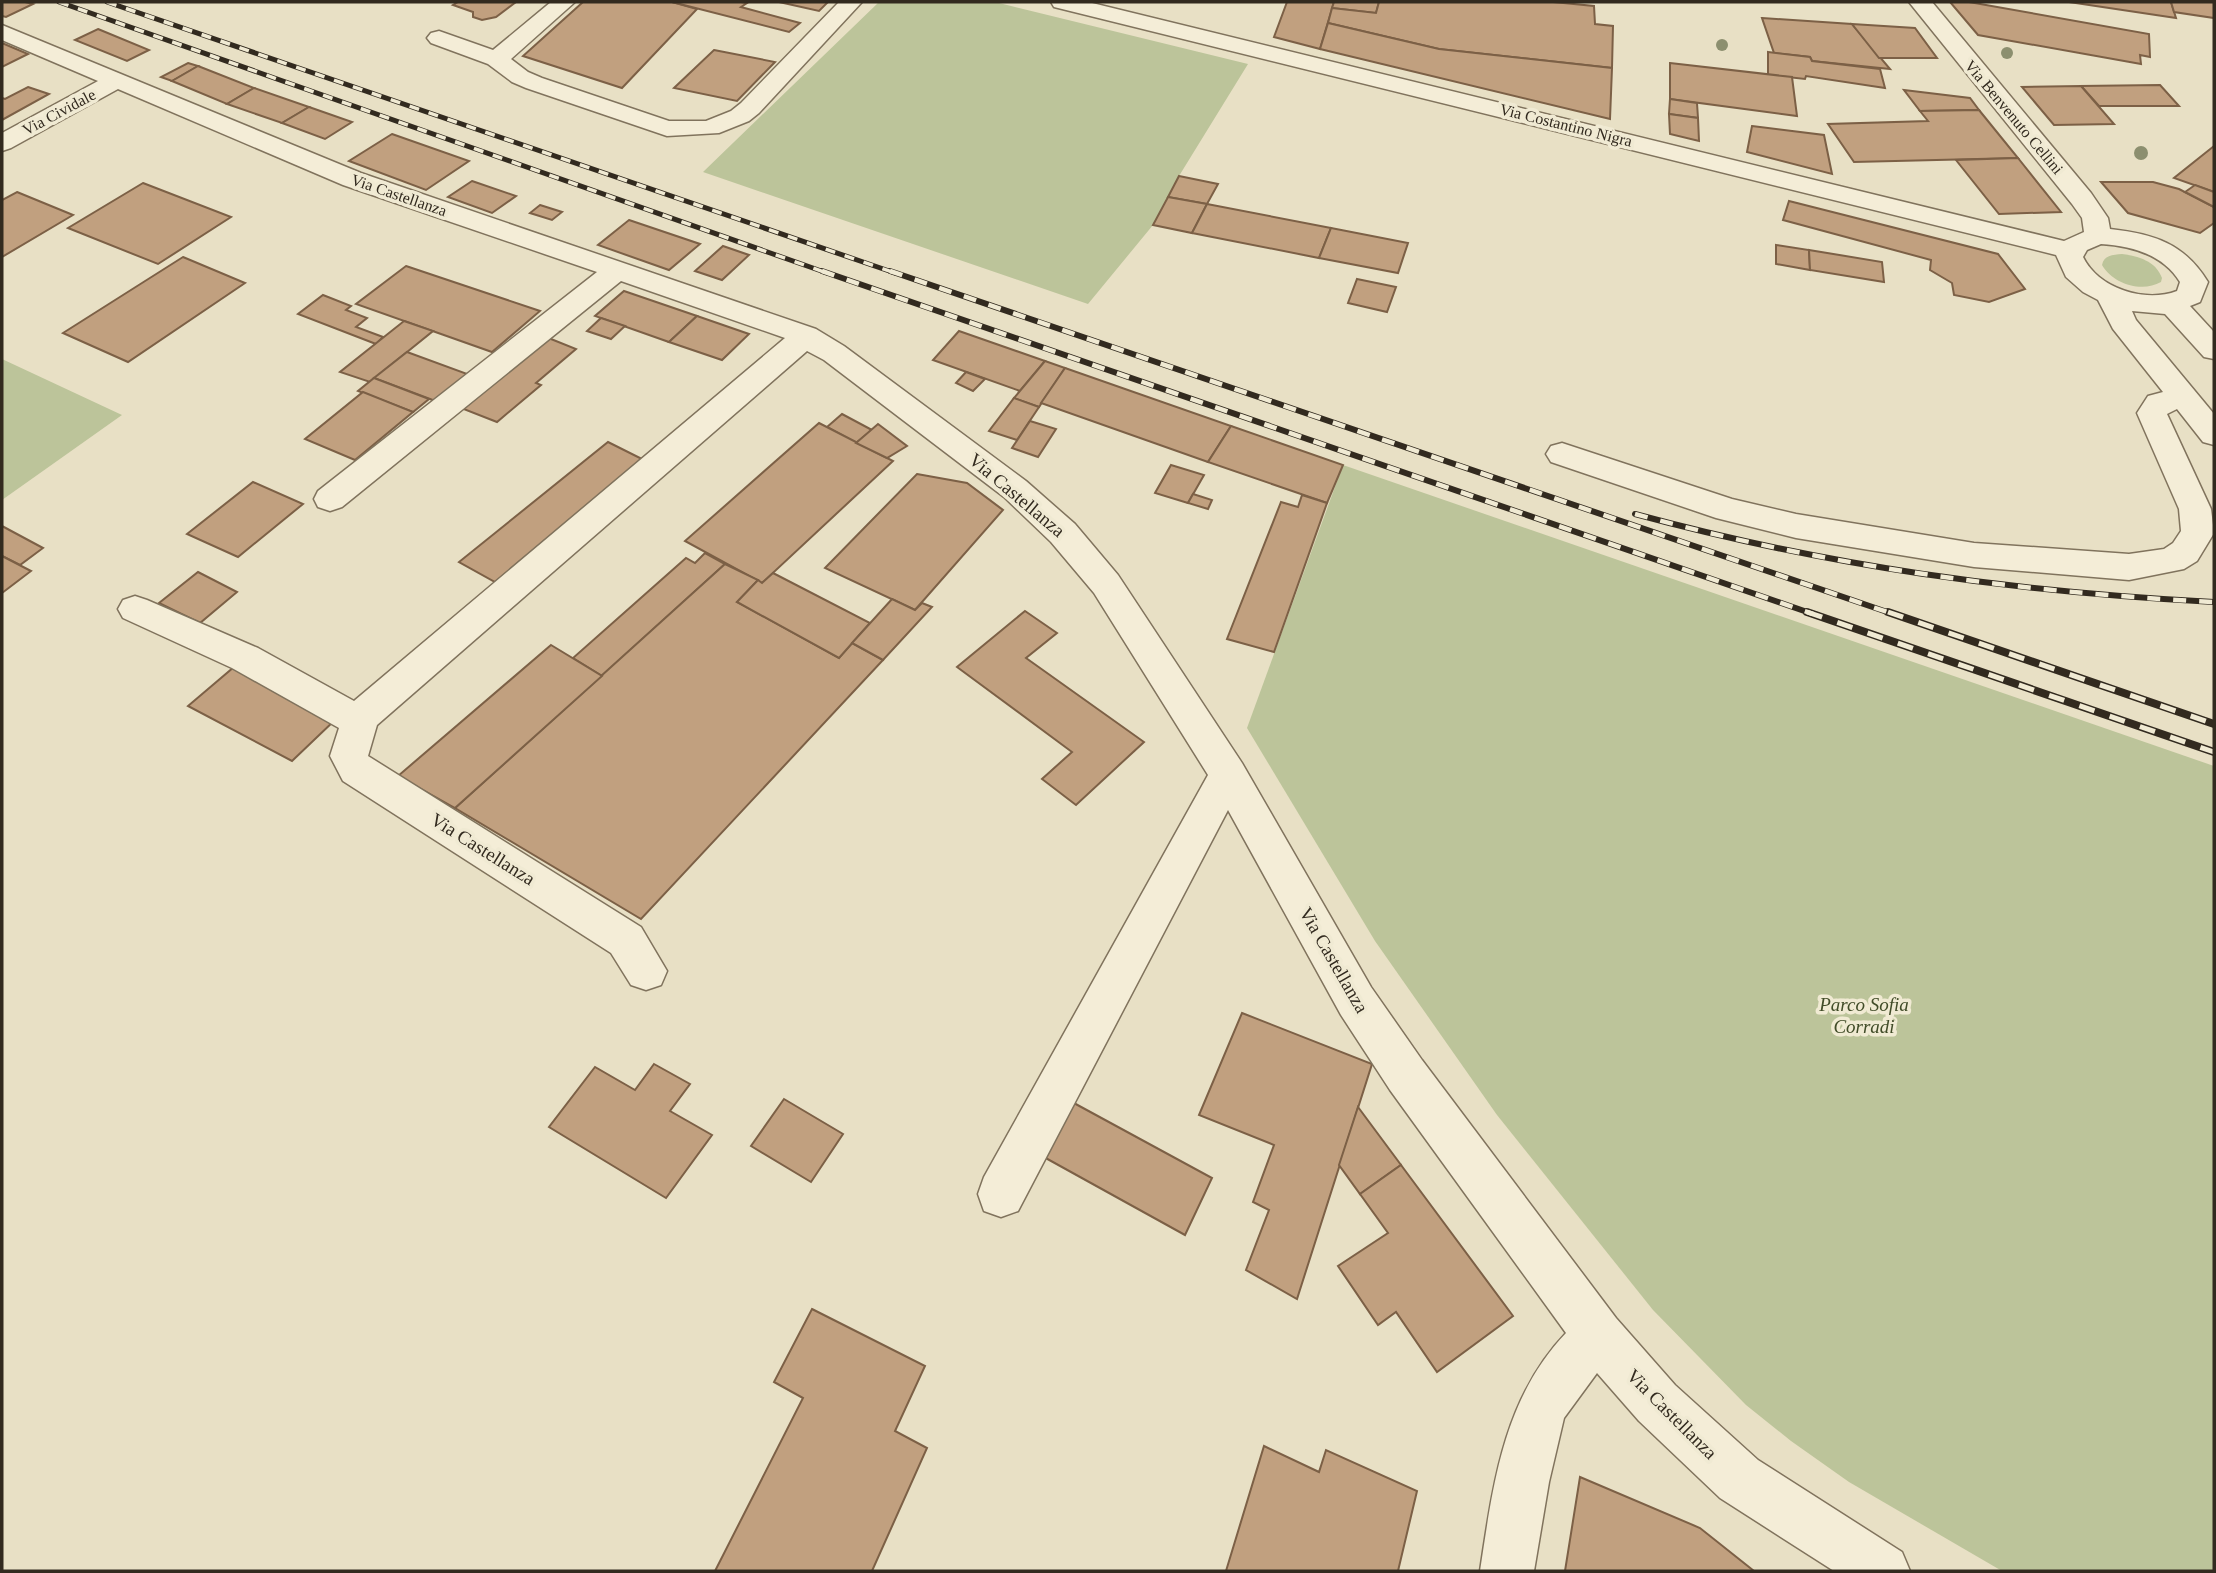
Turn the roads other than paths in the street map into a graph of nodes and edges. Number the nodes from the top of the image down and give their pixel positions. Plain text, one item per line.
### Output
1 (564, 2) edge
2 (851, 2) edge
3 (1062, 2) edge
4 (1920, 2) edge
5 (2, 32) edge
6 (439, 38) dead end
7 (496, 59) junction
8 (116, 81) junction
9 (2, 143) edge
10 (2098, 236) junction
11 (2069, 250) junction
12 (616, 271) junction
13 (2202, 271) edge
14 (2111, 296) junction
15 (2172, 304) junction
16 (806, 336) junction
17 (2214, 350) edge
18 (2183, 397) junction
19 (2214, 434) edge
20 (1562, 454) dead end
21 (330, 499) dead end
22 (135, 608) dead end
23 (361, 717) junction
24 (1228, 774) junction
25 (646, 971) dead end
26 (1001, 1194) dead end
27 (1598, 1336) junction
28 (1507, 1571) edge
29 (1883, 1571) edge

1 - 7 street
2 - 7 street
3 - 11 street, Via Costantino Nigra
4 - 10 street, Via Benvenuto Cellini
5 - 8 street, Via Castellanza
6 - 7 street
8 - 9 street, Via Cividale
8 - 12 street, Via Castellanza
10 - 11 street
10 - 13 street
11 - 14 street
12 - 16 street, Via Castellanza
12 - 21 street
13 - 15 street
14 - 15 street
14 - 18 street
15 - 17 street
16 - 23 street
16 - 24 street, Via Castellanza
18 - 19 street
18 - 20 street
22 - 23 street
23 - 25 street, Via Castellanza
24 - 26 street
24 - 27 street, Via Castellanza
27 - 28 street
27 - 29 street, Via Castellanza

